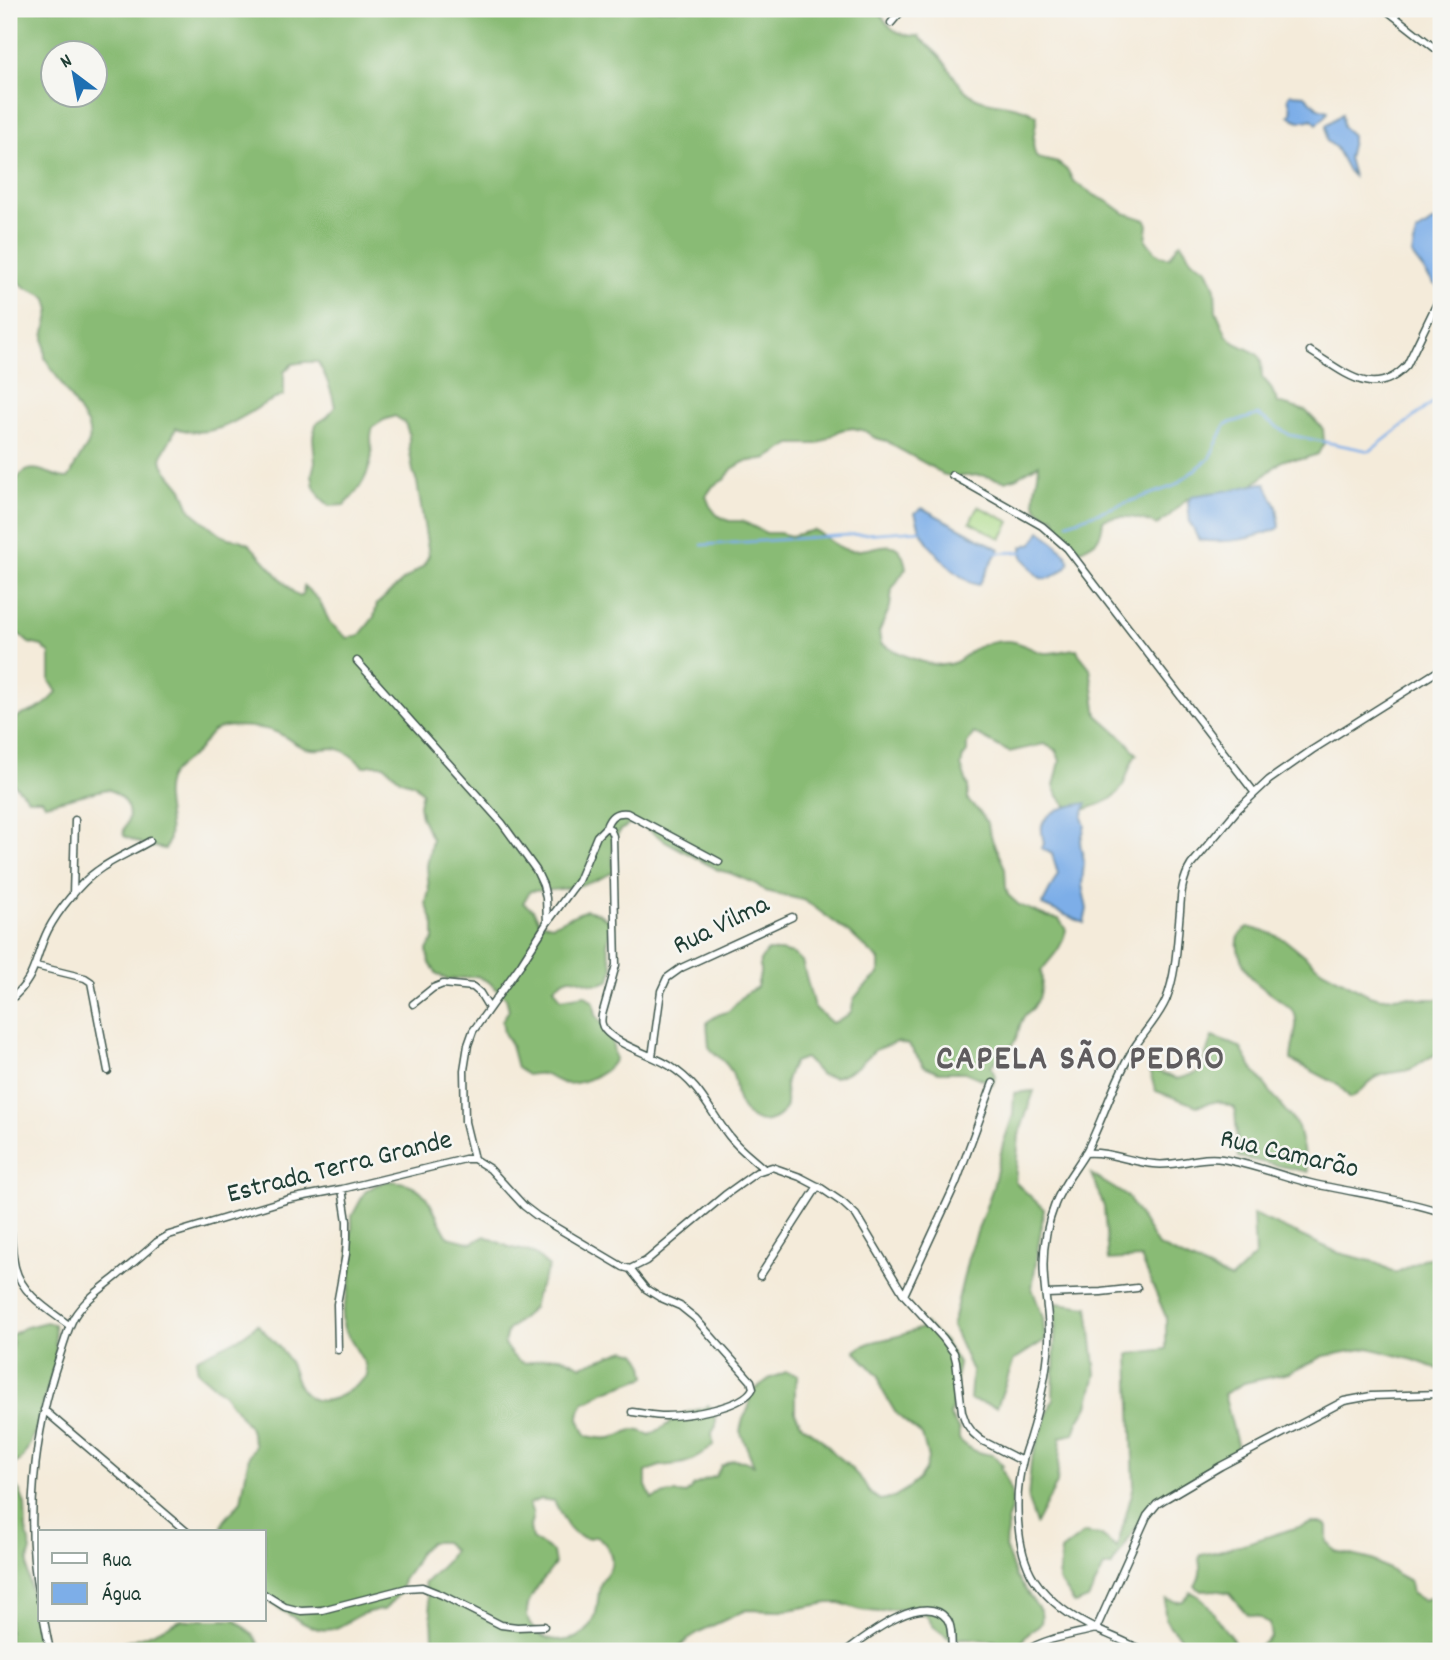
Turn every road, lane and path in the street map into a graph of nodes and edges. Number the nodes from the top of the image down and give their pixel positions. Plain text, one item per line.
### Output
1 (903, 9) edge
2 (1385, 9) edge
3 (891, 23) dead end
4 (1441, 54) edge
5 (1441, 299) edge
6 (1310, 351) dead end
7 (952, 475) dead end
8 (357, 661) dead end
9 (1441, 669) edge
10 (1254, 792) junction
11 (75, 820) dead end
12 (606, 827) junction
13 (150, 841) dead end
14 (719, 862) dead end
15 (73, 895) junction
16 (792, 917) dead end
17 (547, 923) junction
18 (36, 966) junction
19 (9, 1001) edge
20 (413, 1004) dead end
21 (489, 1008) junction
22 (652, 1057) junction
23 (108, 1071) dead end
24 (993, 1083) dead end
25 (1085, 1153) junction
26 (474, 1159) junction
27 (764, 1169) junction
28 (818, 1186) junction
29 (342, 1189) junction
30 (1441, 1212) edge
31 (9, 1213) edge
32 (630, 1269) junction
33 (760, 1276) dead end
34 (1137, 1287) dead end
35 (1046, 1294) junction
36 (904, 1295) junction
37 (70, 1326) junction
38 (338, 1350) dead end
39 (1441, 1394) edge
40 (44, 1410) junction
41 (632, 1412) dead end
42 (1022, 1461) junction
43 (185, 1530) edge
44 (38, 1586) edge
45 (266, 1595) edge
46 (44, 1622) edge
47 (544, 1626) dead end
48 (1096, 1629) junction
49 (50, 1651) edge
50 (846, 1651) edge
51 (952, 1651) edge
52 (1026, 1651) edge
53 (1143, 1651) edge

1 - 3 street
2 - 4 street
5 - 6 street
7 - 10 street
8 - 17 street
9 - 10 street
10 - 25 street
11 - 15 street
12 - 14 street
12 - 17 street, Estrada Terra Grande
12 - 22 street
13 - 15 street
15 - 18 street
16 - 22 street, Rua Vilma
17 - 21 street, Estrada Terra Grande
18 - 19 street
18 - 23 street
20 - 21 street
21 - 26 street, Estrada Terra Grande
22 - 27 street
24 - 36 street
25 - 30 street, Rua Camarão
25 - 35 street
26 - 29 street, Estrada Terra Grande
26 - 32 street
27 - 28 street
27 - 32 street
28 - 33 street
28 - 36 street
29 - 37 street, Estrada Terra Grande
29 - 38 street
31 - 37 street
32 - 41 street
34 - 35 street
35 - 42 street
36 - 42 street
37 - 40 street, Estrada Terra Grande
39 - 48 street
40 - 43 street
40 - 44 street, Estrada Terra Grande
42 - 48 street
45 - 47 street
46 - 49 street
48 - 52 street
48 - 53 street
50 - 51 street

